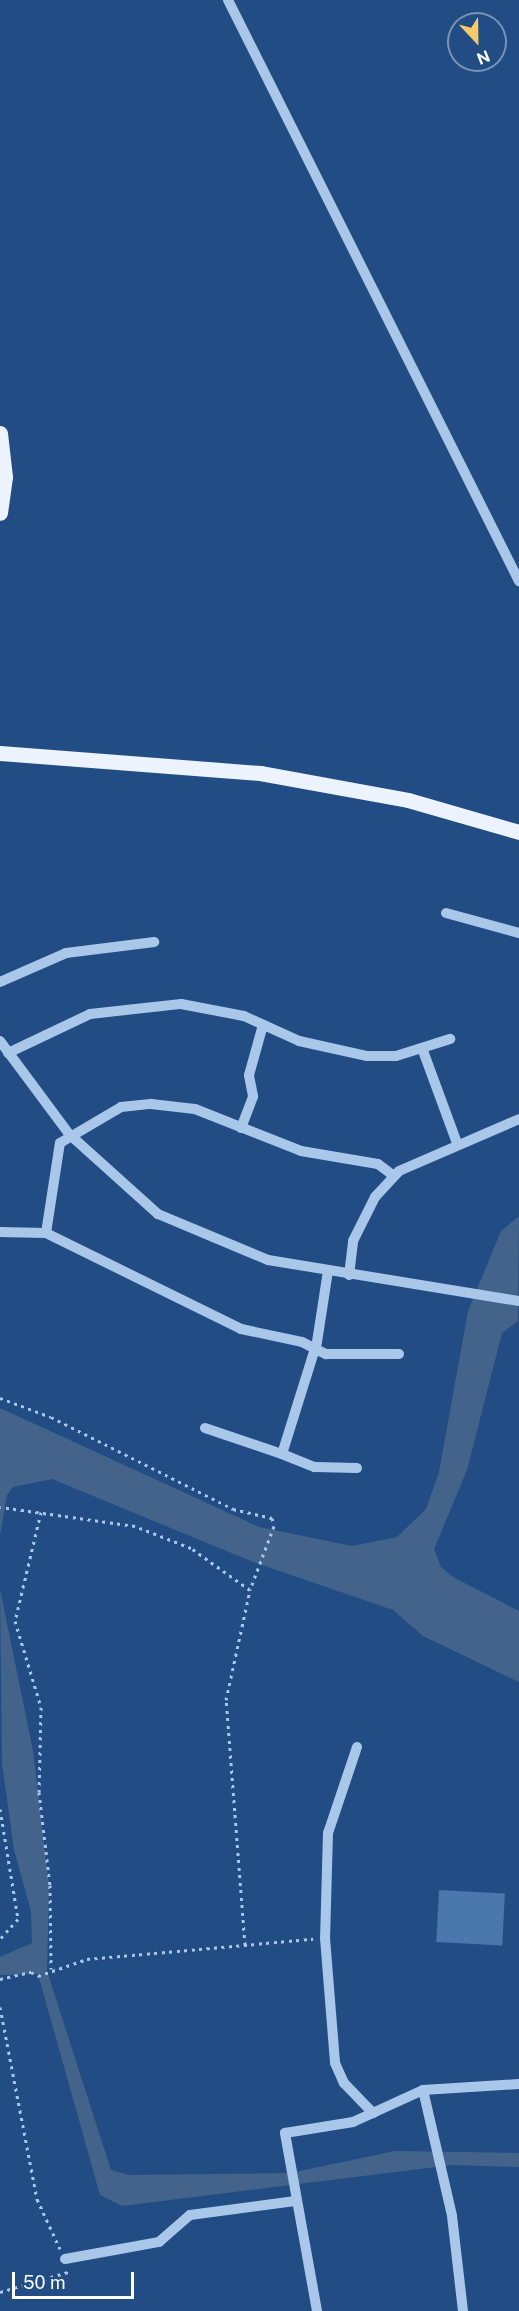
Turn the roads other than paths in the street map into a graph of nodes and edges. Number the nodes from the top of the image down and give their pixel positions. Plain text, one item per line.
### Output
1 (228, 0) edge
2 (0, 433) edge
3 (0, 513) edge
4 (519, 580) edge
5 (0, 753) edge
6 (519, 832) edge
7 (446, 913) dead end
8 (519, 933) edge
9 (154, 942) dead end
10 (0, 982) edge
11 (263, 1025) junction
12 (450, 1039) dead end
13 (0, 1041) edge
14 (422, 1048) junction
15 (8, 1053) junction
16 (519, 1119) edge
17 (241, 1128) junction
18 (69, 1134) junction
19 (457, 1143) junction
20 (394, 1176) junction
21 (0, 1232) edge
22 (46, 1233) junction
23 (328, 1271) junction
24 (350, 1275) junction
25 (519, 1301) edge
26 (315, 1349) junction
27 (399, 1354) dead end
28 (205, 1428) dead end
29 (282, 1454) junction
30 (357, 1468) dead end
31 (357, 1747) dead end
32 (519, 2084) edge
33 (423, 2090) junction
34 (373, 2113) junction
35 (295, 2201) junction
36 (65, 2259) road end
37 (317, 2311) edge
38 (463, 2311) edge

1 - 4 street
2 - 3 main road
5 - 6 main road
7 - 8 street
9 - 10 street
11 - 14 street
11 - 15 street
11 - 17 street
12 - 14 street
13 - 15 street
14 - 19 street
15 - 18 street
16 - 19 street
17 - 18 street
17 - 20 street
18 - 22 street
18 - 23 street
19 - 20 street
20 - 24 street
21 - 22 street
22 - 26 street
23 - 24 street
23 - 26 street
24 - 25 street
26 - 27 street
26 - 29 street
28 - 29 street
29 - 30 street
31 - 34 street
32 - 33 street
33 - 34 street
33 - 38 street
34 - 35 street
35 - 36 street
35 - 37 street

